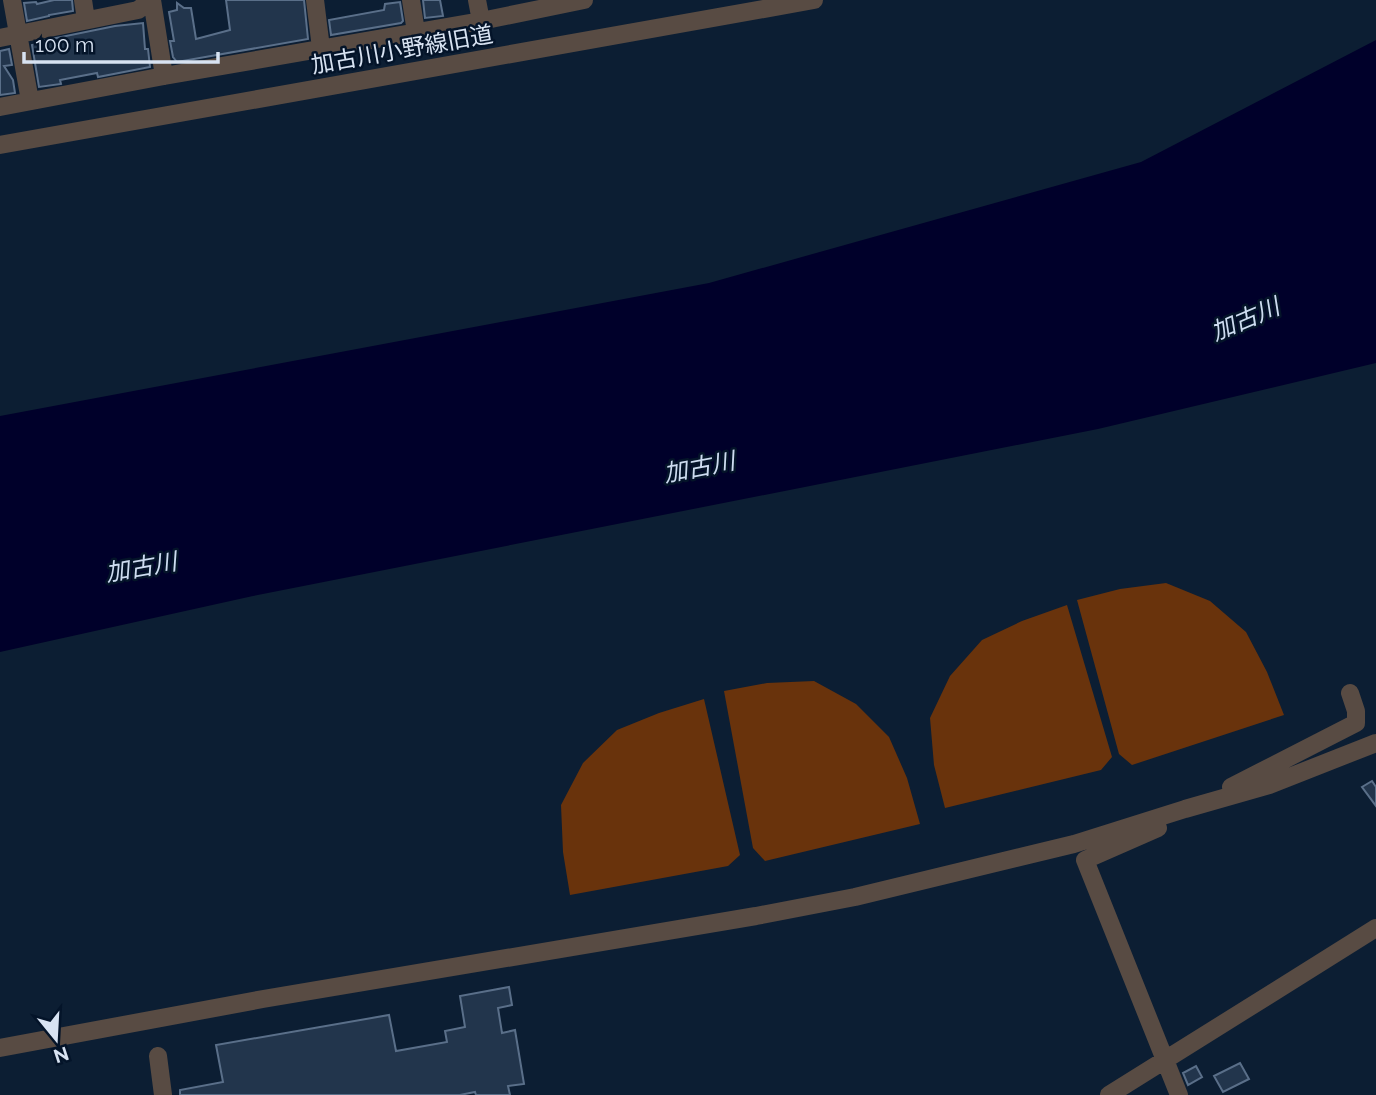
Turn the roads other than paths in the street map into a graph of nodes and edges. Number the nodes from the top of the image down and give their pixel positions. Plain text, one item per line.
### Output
1 (12, 0) edge
2 (83, 0) edge
3 (152, 0) edge
4 (315, 0) edge
5 (411, 0) edge
6 (477, 0) edge
7 (584, 0) edge
8 (814, 0) edge
9 (86, 20) junction
10 (481, 21) junction
11 (416, 32) junction
12 (19, 34) junction
13 (0, 38) edge
14 (321, 48) junction
15 (164, 76) junction
16 (30, 101) junction
17 (0, 107) edge
18 (0, 145) edge
19 (1350, 693) dead end
20 (1376, 743) edge
21 (1185, 809) junction
22 (1376, 928) edge
23 (0, 1048) edge
24 (158, 1056) dead end
25 (1165, 1061) junction
26 (163, 1095) edge
27 (1109, 1095) edge
28 (1179, 1095) edge

1 - 12 street
2 - 9 street
3 - 9 street
3 - 15 street
4 - 14 street
5 - 11 street
6 - 10 street
7 - 10 street
8 - 18 street, 加古川小野線旧道
9 - 12 street
10 - 11 street
11 - 14 street
12 - 13 street
12 - 16 street
14 - 15 street
15 - 16 street
16 - 17 street
19 - 21 street
20 - 21 street
21 - 23 street
21 - 25 street
22 - 25 street
24 - 26 street
25 - 27 street
25 - 28 street

